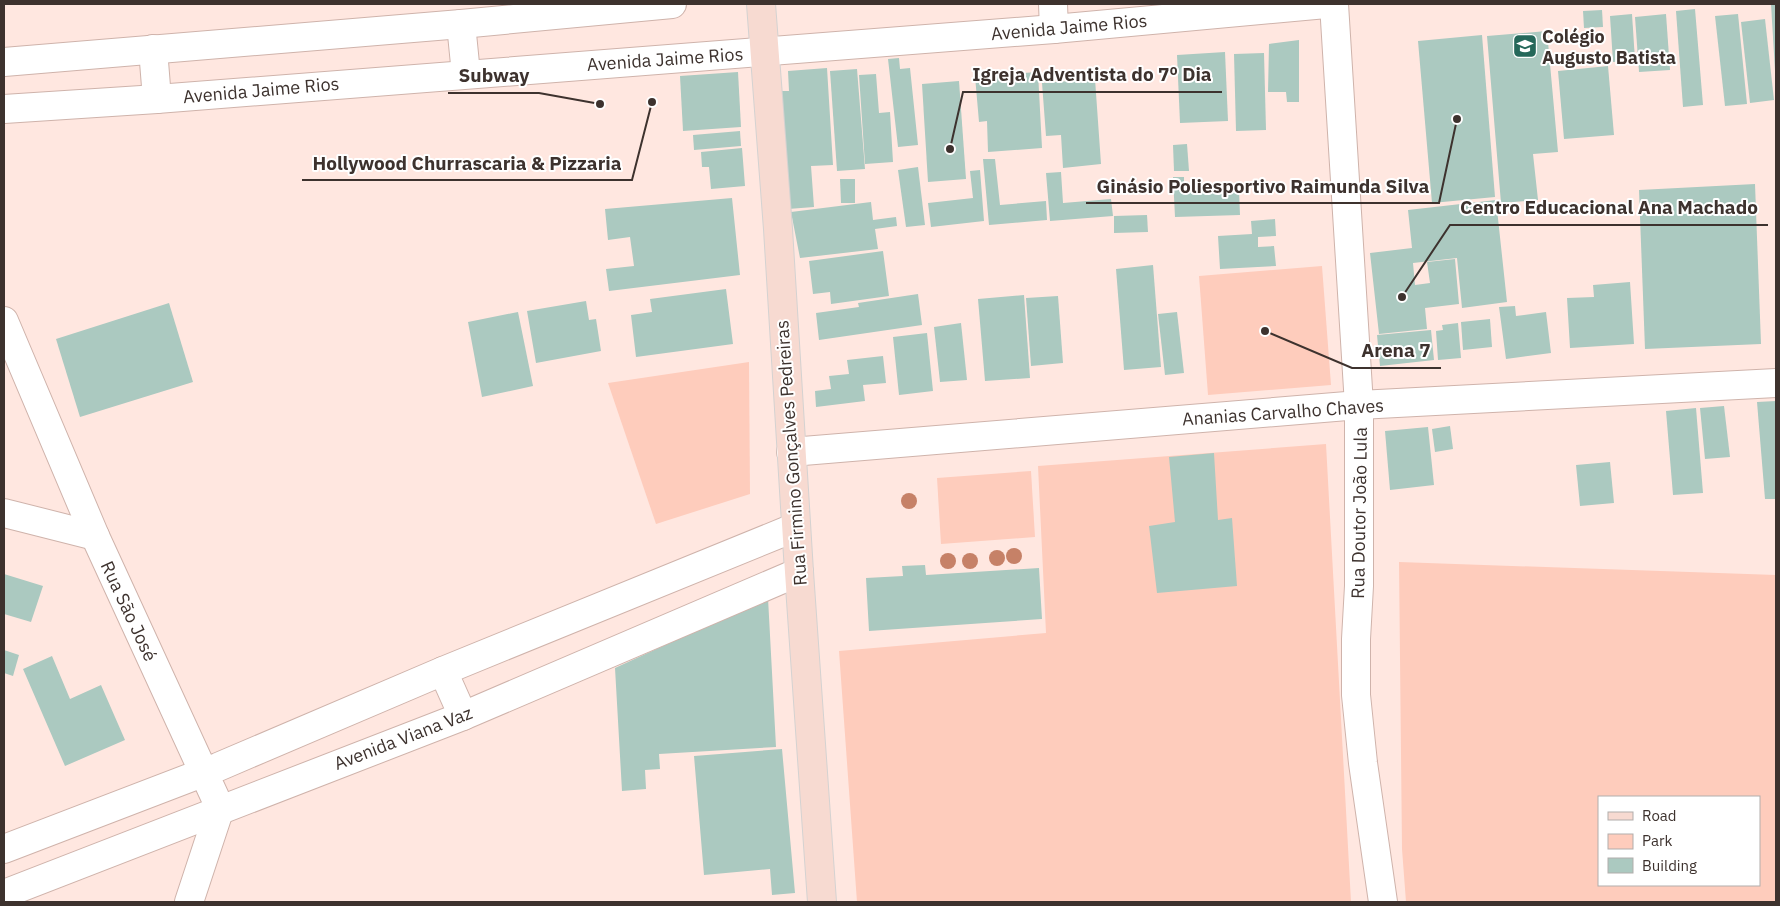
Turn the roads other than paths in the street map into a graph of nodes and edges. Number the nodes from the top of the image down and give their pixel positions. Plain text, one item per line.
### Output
1 (672, 4) edge
2 (761, 4) edge
3 (1326, 4) edge
4 (1334, 4) edge
5 (1053, 16) edge
6 (461, 24) junction
7 (153, 49) junction
8 (764, 51) junction
9 (4, 62) edge
10 (466, 74) junction
11 (157, 99) junction
12 (4, 109) edge
13 (4, 321) edge
14 (1776, 383) edge
15 (1359, 405) junction
16 (791, 452) junction
17 (4, 513) edge
18 (796, 527) junction
19 (95, 536) junction
20 (799, 572) junction
21 (443, 671) junction
22 (463, 716) junction
23 (204, 772) junction
24 (220, 808) junction
25 (4, 849) edge
26 (4, 894) edge
27 (189, 902) edge
28 (822, 902) edge
29 (1383, 902) edge

1 - 6 street
2 - 8 main road, Rua Firmino Gonçalves Pedreiras
3 - 5 street, Avenida Jaime Rios
4 - 15 street, Rua Doutor João Lula
5 - 8 street, Avenida Jaime Rios
6 - 7 street
6 - 10 street
7 - 9 street
7 - 11 street
8 - 10 street, Avenida Jaime Rios
8 - 16 main road, Rua Firmino Gonçalves Pedreiras
10 - 11 street, Avenida Jaime Rios
11 - 12 street, Avenida Jaime Rios
13 - 19 street, Rua São José
14 - 15 street, Ananias Carvalho Chaves
15 - 16 street, Ananias Carvalho Chaves
15 - 29 street, Rua Doutor João Lula
16 - 18 main road, Rua Firmino Gonçalves Pedreiras
17 - 19 street
18 - 20 main road, Rua Firmino Gonçalves Pedreiras
18 - 21 street
19 - 23 street, Rua São José
20 - 22 street, Avenida Viana Vaz
20 - 28 main road, Rua Firmino Gonçalves Pedreiras
21 - 22 street
21 - 23 street
22 - 24 street, Avenida Viana Vaz
23 - 24 street, Rua São José
23 - 25 street
24 - 26 street, Avenida Viana Vaz
24 - 27 street

